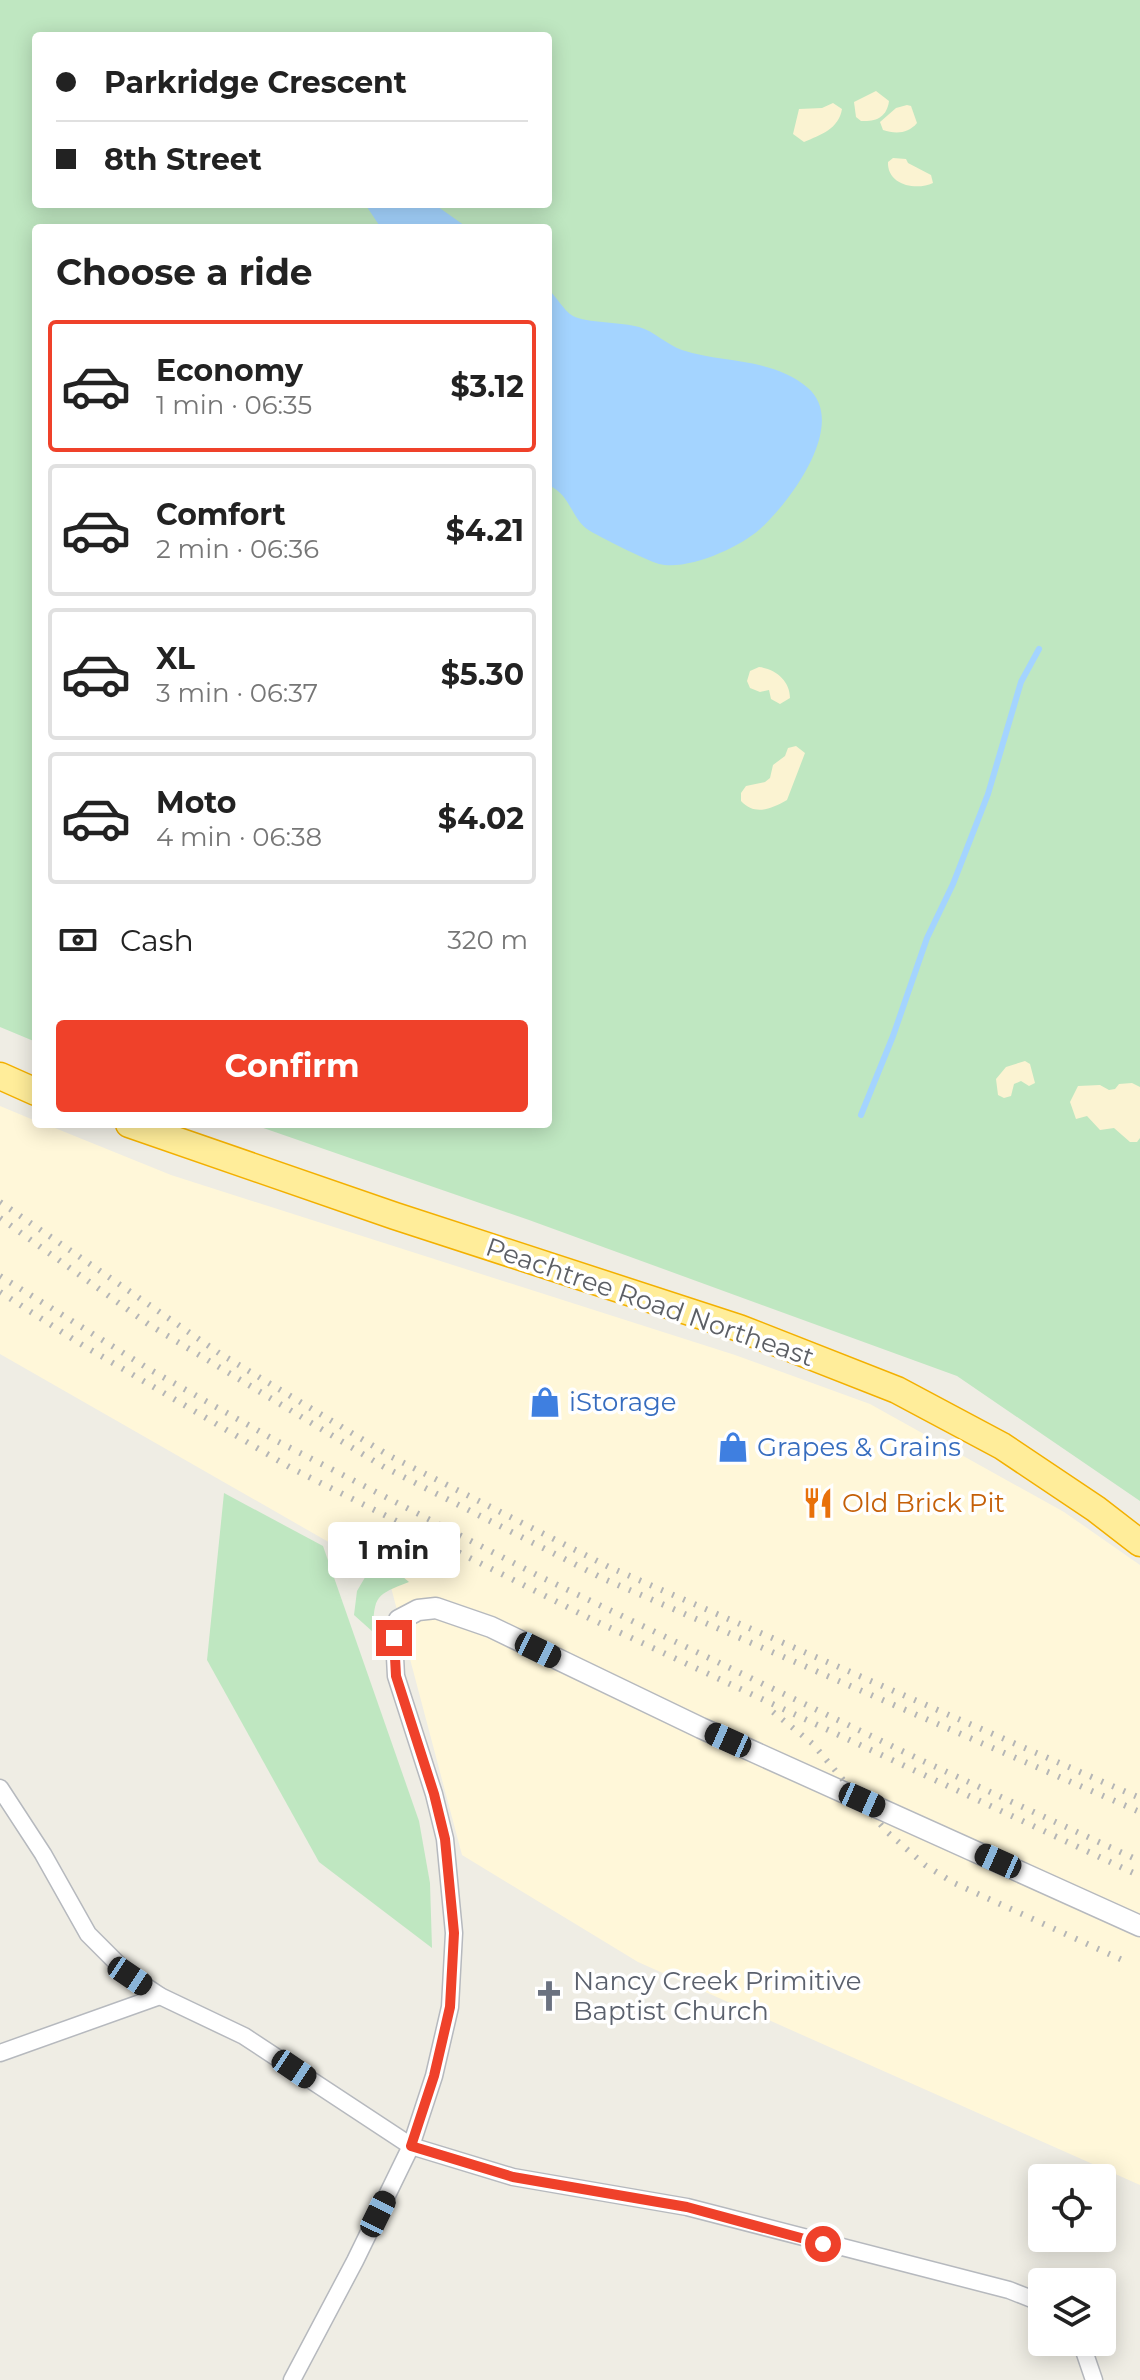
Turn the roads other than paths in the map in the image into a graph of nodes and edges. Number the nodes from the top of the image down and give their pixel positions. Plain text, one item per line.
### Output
1 (0, 1076) edge
2 (32, 1090) edge
3 (141, 1128) edge
4 (1140, 1543) edge
5 (394, 1638) joint
6 (0, 1788) edge
7 (1140, 1926) edge
8 (160, 1996) junction
9 (0, 2053) edge
10 (411, 2146) junction
11 (1028, 2297) edge
12 (1086, 2356) edge
13 (292, 2380) edge
14 (1094, 2380) edge

1 - 2 highway
3 - 4 highway, Peachtree Road Northeast
5 - 7 street
5 - 10 street
6 - 8 street
8 - 9 street
8 - 10 street
10 - 11 street
10 - 13 street
12 - 14 street

